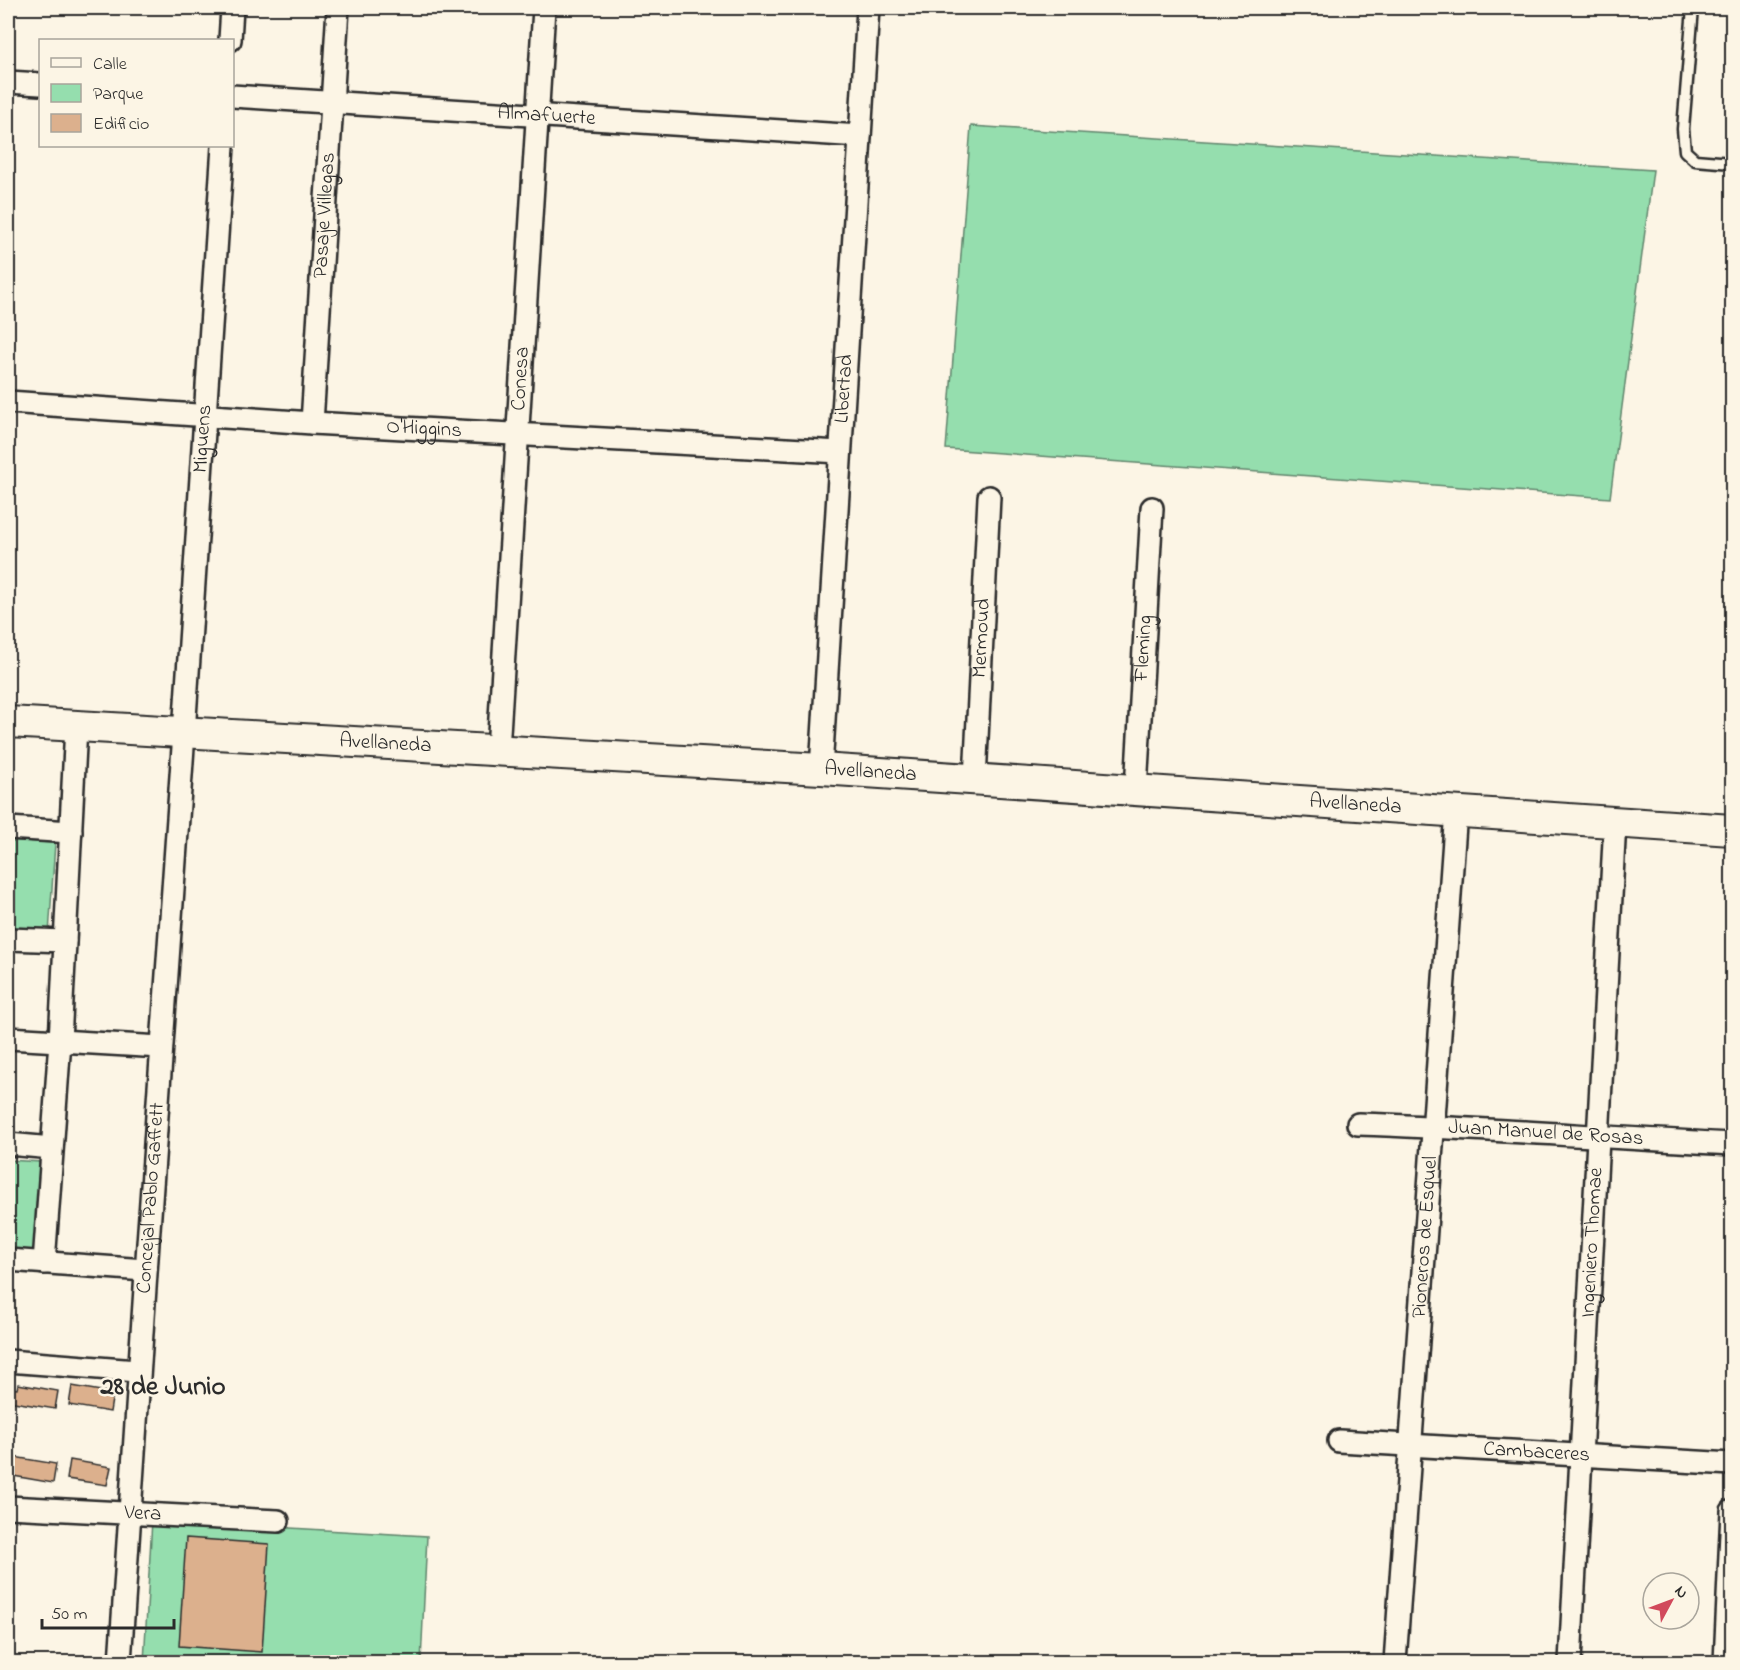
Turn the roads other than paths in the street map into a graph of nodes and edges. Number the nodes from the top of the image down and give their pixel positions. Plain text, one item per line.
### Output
1 (232, 8) edge
2 (338, 8) edge
3 (544, 8) edge
4 (868, 8) edge
5 (1693, 8) edge
6 (230, 39) edge
7 (8, 82) edge
8 (39, 84) edge
9 (234, 96) edge
10 (333, 103) junction
11 (537, 115) junction
12 (860, 136) junction
13 (223, 147) edge
14 (1732, 163) edge
15 (8, 402) edge
16 (203, 414) junction
17 (312, 423) junction
18 (518, 434) junction
19 (840, 452) junction
20 (989, 497) dead end
21 (1152, 508) dead end
22 (8, 722) edge
23 (76, 726) junction
24 (184, 732) junction
25 (498, 750) junction
26 (821, 769) junction
27 (975, 779) junction
28 (1136, 789) junction
29 (1456, 811) junction
30 (1614, 822) junction
31 (8, 828) edge
32 (1732, 830) edge
33 (71, 832) junction
34 (8, 939) edge
35 (65, 941) junction
36 (8, 1038) edge
37 (60, 1041) junction
38 (161, 1047) junction
39 (1358, 1124) dead end
40 (1433, 1126) junction
41 (1598, 1138) junction
42 (8, 1144) edge
43 (1732, 1144) edge
44 (52, 1148) junction
45 (8, 1260) edge
46 (44, 1263) junction
47 (145, 1270) junction
48 (8, 1361) edge
49 (137, 1371) junction
50 (1339, 1441) dead end
51 (1412, 1445) junction
52 (1582, 1456) junction
53 (1732, 1464) edge
54 (8, 1507) edge
55 (1732, 1511) edge
56 (129, 1514) junction
57 (278, 1521) dead end
58 (120, 1662) edge
59 (1395, 1662) edge
60 (1570, 1662) edge
61 (1725, 1662) edge

1 - 6 street
2 - 10 street, Pasaje Villegas
3 - 11 street, Conesa
4 - 12 street, Libertad
5 - 14 lane
7 - 8 street
9 - 10 street, Almafuerte
10 - 11 street, Almafuerte
10 - 17 street, Pasaje Villegas
11 - 12 street, Almafuerte
11 - 18 street, Conesa
12 - 19 street, Libertad
13 - 16 street, Miguens
15 - 16 street, O'Higgins
16 - 17 street, O'Higgins
16 - 24 street, Miguens
17 - 18 street, O'Higgins
18 - 19 street, O'Higgins
18 - 25 street, Conesa
19 - 26 street, Libertad
20 - 27 street, Mermoud
21 - 28 street, Fleming
22 - 23 street, Avellaneda
23 - 24 street, Avellaneda
23 - 33 street
24 - 25 street, Avellaneda
24 - 38 street, Concejal Pablo Gaffett
25 - 26 street, Avellaneda
26 - 27 street, Avellaneda
27 - 28 street, Avellaneda
28 - 29 street, Avellaneda
29 - 30 street, Avellaneda
29 - 40 street, Pioneros de Esquel
30 - 32 street, Avellaneda
30 - 41 street, Ingeniero Thomae
31 - 33 street
33 - 35 street
34 - 35 street
35 - 37 street
36 - 37 street
37 - 38 street
37 - 44 street
38 - 47 street, Concejal Pablo Gaffett
39 - 40 street, Juan Manuel de Rosas
40 - 41 street, Juan Manuel de Rosas
40 - 51 street, Pioneros de Esquel
41 - 43 street, Juan Manuel de Rosas
41 - 52 street, Ingeniero Thomae
42 - 44 street
44 - 46 street
45 - 46 street
46 - 47 street
47 - 49 street, Concejal Pablo Gaffett
48 - 49 street
49 - 56 street, Concejal Pablo Gaffett
50 - 51 street, Cambaceres
51 - 52 street, Cambaceres
51 - 59 street, Pioneros de Esquel
52 - 53 street, Cambaceres
52 - 60 street, Ingeniero Thomae
54 - 56 street, Vera
55 - 61 street
56 - 57 street, Vera
56 - 58 street, Concejal Pablo Gaffett

